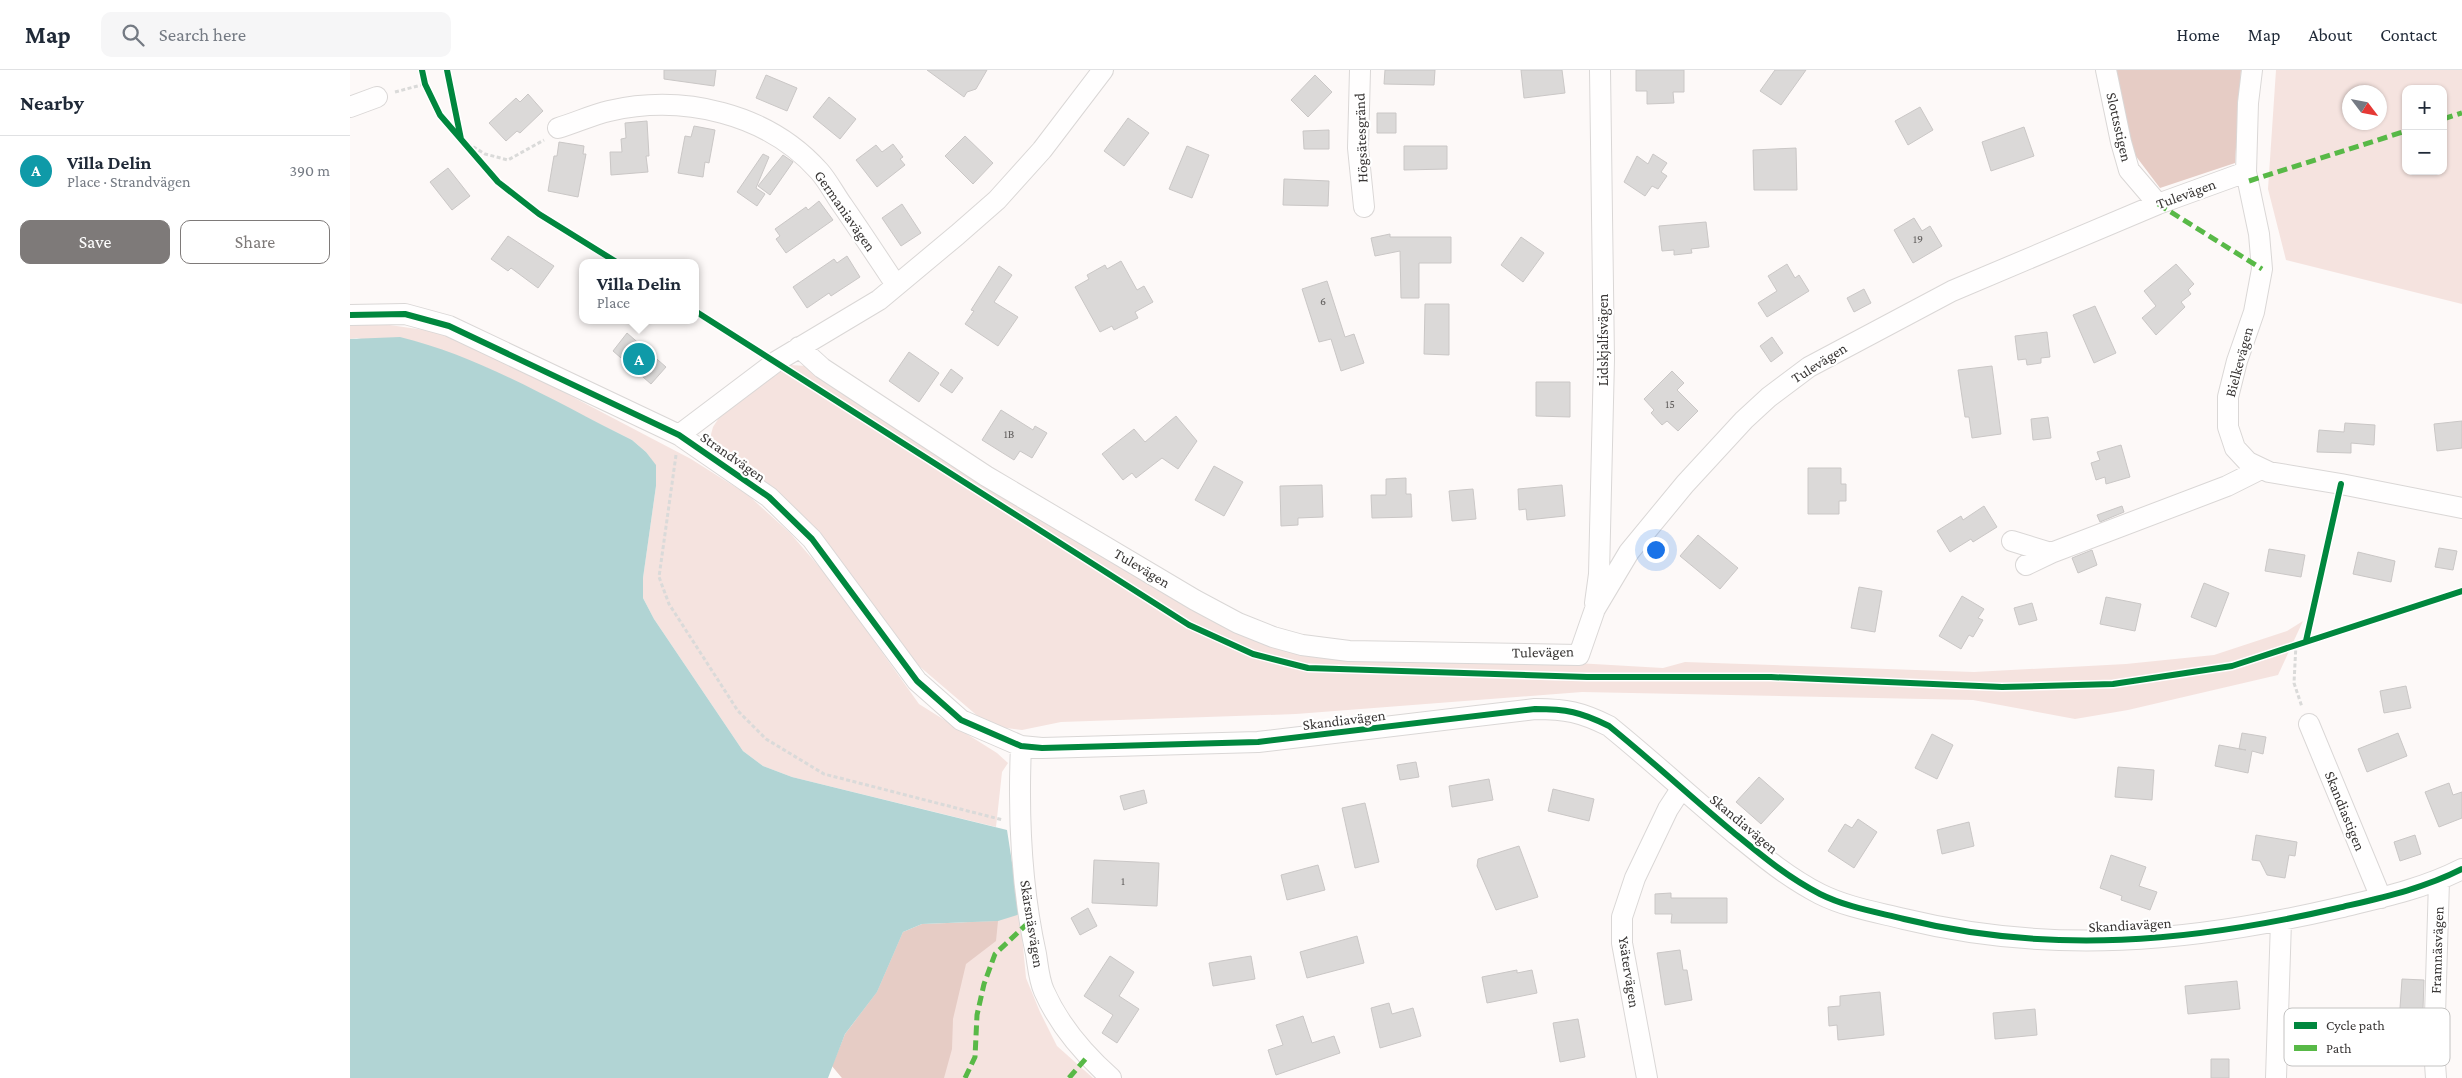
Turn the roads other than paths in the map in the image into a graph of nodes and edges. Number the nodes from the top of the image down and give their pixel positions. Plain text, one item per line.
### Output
1 (1103, 70) edge
2 (1360, 70) edge
3 (1600, 70) edge
4 (2106, 70) edge
5 (2252, 70) edge
6 (377, 97) road end
7 (350, 107) edge
8 (558, 128) road end
9 (2246, 172) junction
10 (2158, 204) junction
11 (1364, 207) dead end
12 (896, 285) junction
13 (350, 315) edge
14 (799, 347) junction
15 (679, 435) junction
16 (2262, 469) junction
17 (2462, 508) edge
18 (2012, 540) dead end
19 (2051, 553) junction
20 (2026, 565) dead end
21 (1595, 609) junction
22 (2309, 724) dead end
23 (1021, 746) junction
24 (1682, 789) junction
25 (2462, 870) edge
26 (2439, 881) junction
27 (2381, 898) junction
28 (2281, 921) junction
29 (2435, 1008) edge
30 (1111, 1078) edge
31 (1647, 1078) edge
32 (2276, 1078) edge

1 - 12 street
2 - 11 street, Högsätesgränd
3 - 21 street, Lidskjalfsvägen
4 - 10 street, Slottsstigen
5 - 9 street, Bielkevägen
6 - 7 street
8 - 12 street, Germaniavägen
9 - 10 street, Tulevägen
9 - 16 street, Bielkevägen
10 - 21 street, Tulevägen
12 - 14 street
13 - 15 street, Strandvägen
14 - 15 street
14 - 21 street, Tulevägen
15 - 23 street, Strandvägen
16 - 17 street, Bielkevägen
16 - 19 street
18 - 19 street
19 - 20 street
22 - 27 street, Skandiastigen
23 - 24 street, Skandiavägen
23 - 30 street, Skärsnäsvägen
24 - 28 street, Skandiavägen
24 - 31 street, Ysätervägen
25 - 26 street, Skandiavägen
26 - 27 street, Skandiavägen
26 - 29 street, Framnäsvägen
27 - 28 street, Skandiavägen
28 - 32 street

